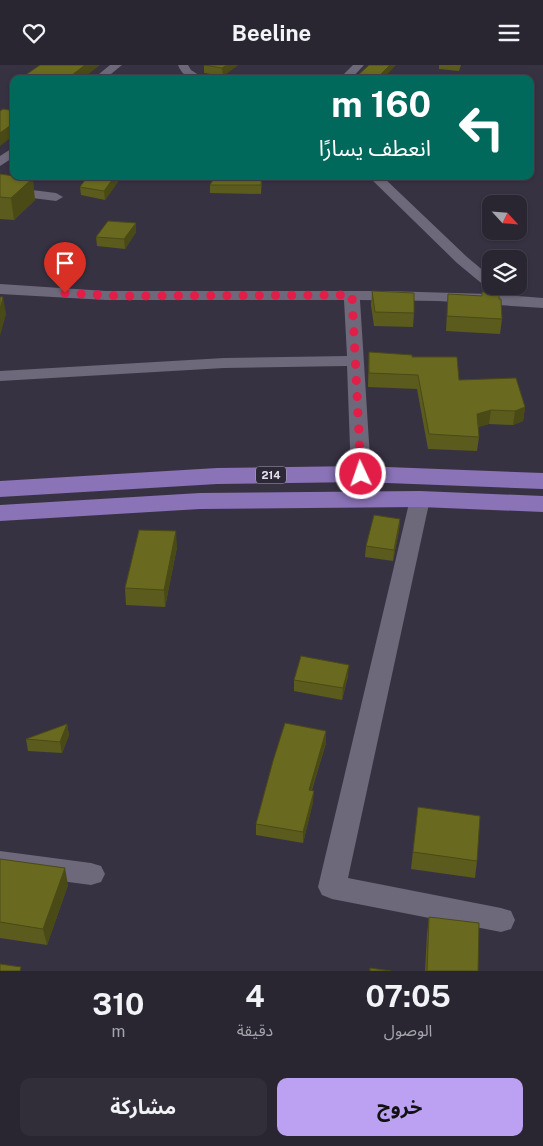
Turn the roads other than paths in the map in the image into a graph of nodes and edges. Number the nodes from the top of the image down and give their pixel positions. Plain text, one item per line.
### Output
1 (117, 65) edge
2 (183, 65) edge
3 (358, 65) edge
4 (103, 75) edge
5 (192, 75) edge
6 (348, 75) edge
7 (10, 154) edge
8 (0, 162) edge
9 (378, 180) edge
10 (0, 190) edge
11 (56, 197) dead end
12 (482, 276) edge
13 (0, 289) edge
14 (352, 295) junction
15 (504, 295) edge
16 (510, 300) junction
17 (543, 303) edge
18 (355, 361) junction
19 (0, 376) edge
20 (361, 474) junction
21 (543, 481) edge
22 (0, 489) edge
23 (420, 499) junction
24 (543, 504) edge
25 (0, 513) edge
26 (0, 862) edge
27 (91, 874) dead end
28 (501, 920) dead end

1 - 4 street
2 - 5 street
3 - 6 street
7 - 8 street
9 - 12 street
10 - 11 street
13 - 14 street
14 - 16 street
14 - 18 street
15 - 16 street
16 - 17 street
18 - 19 street
18 - 20 street
20 - 21 highway, 214
20 - 22 highway, 214
23 - 24 highway, 214
23 - 25 highway, 214
23 - 28 street
26 - 27 street

